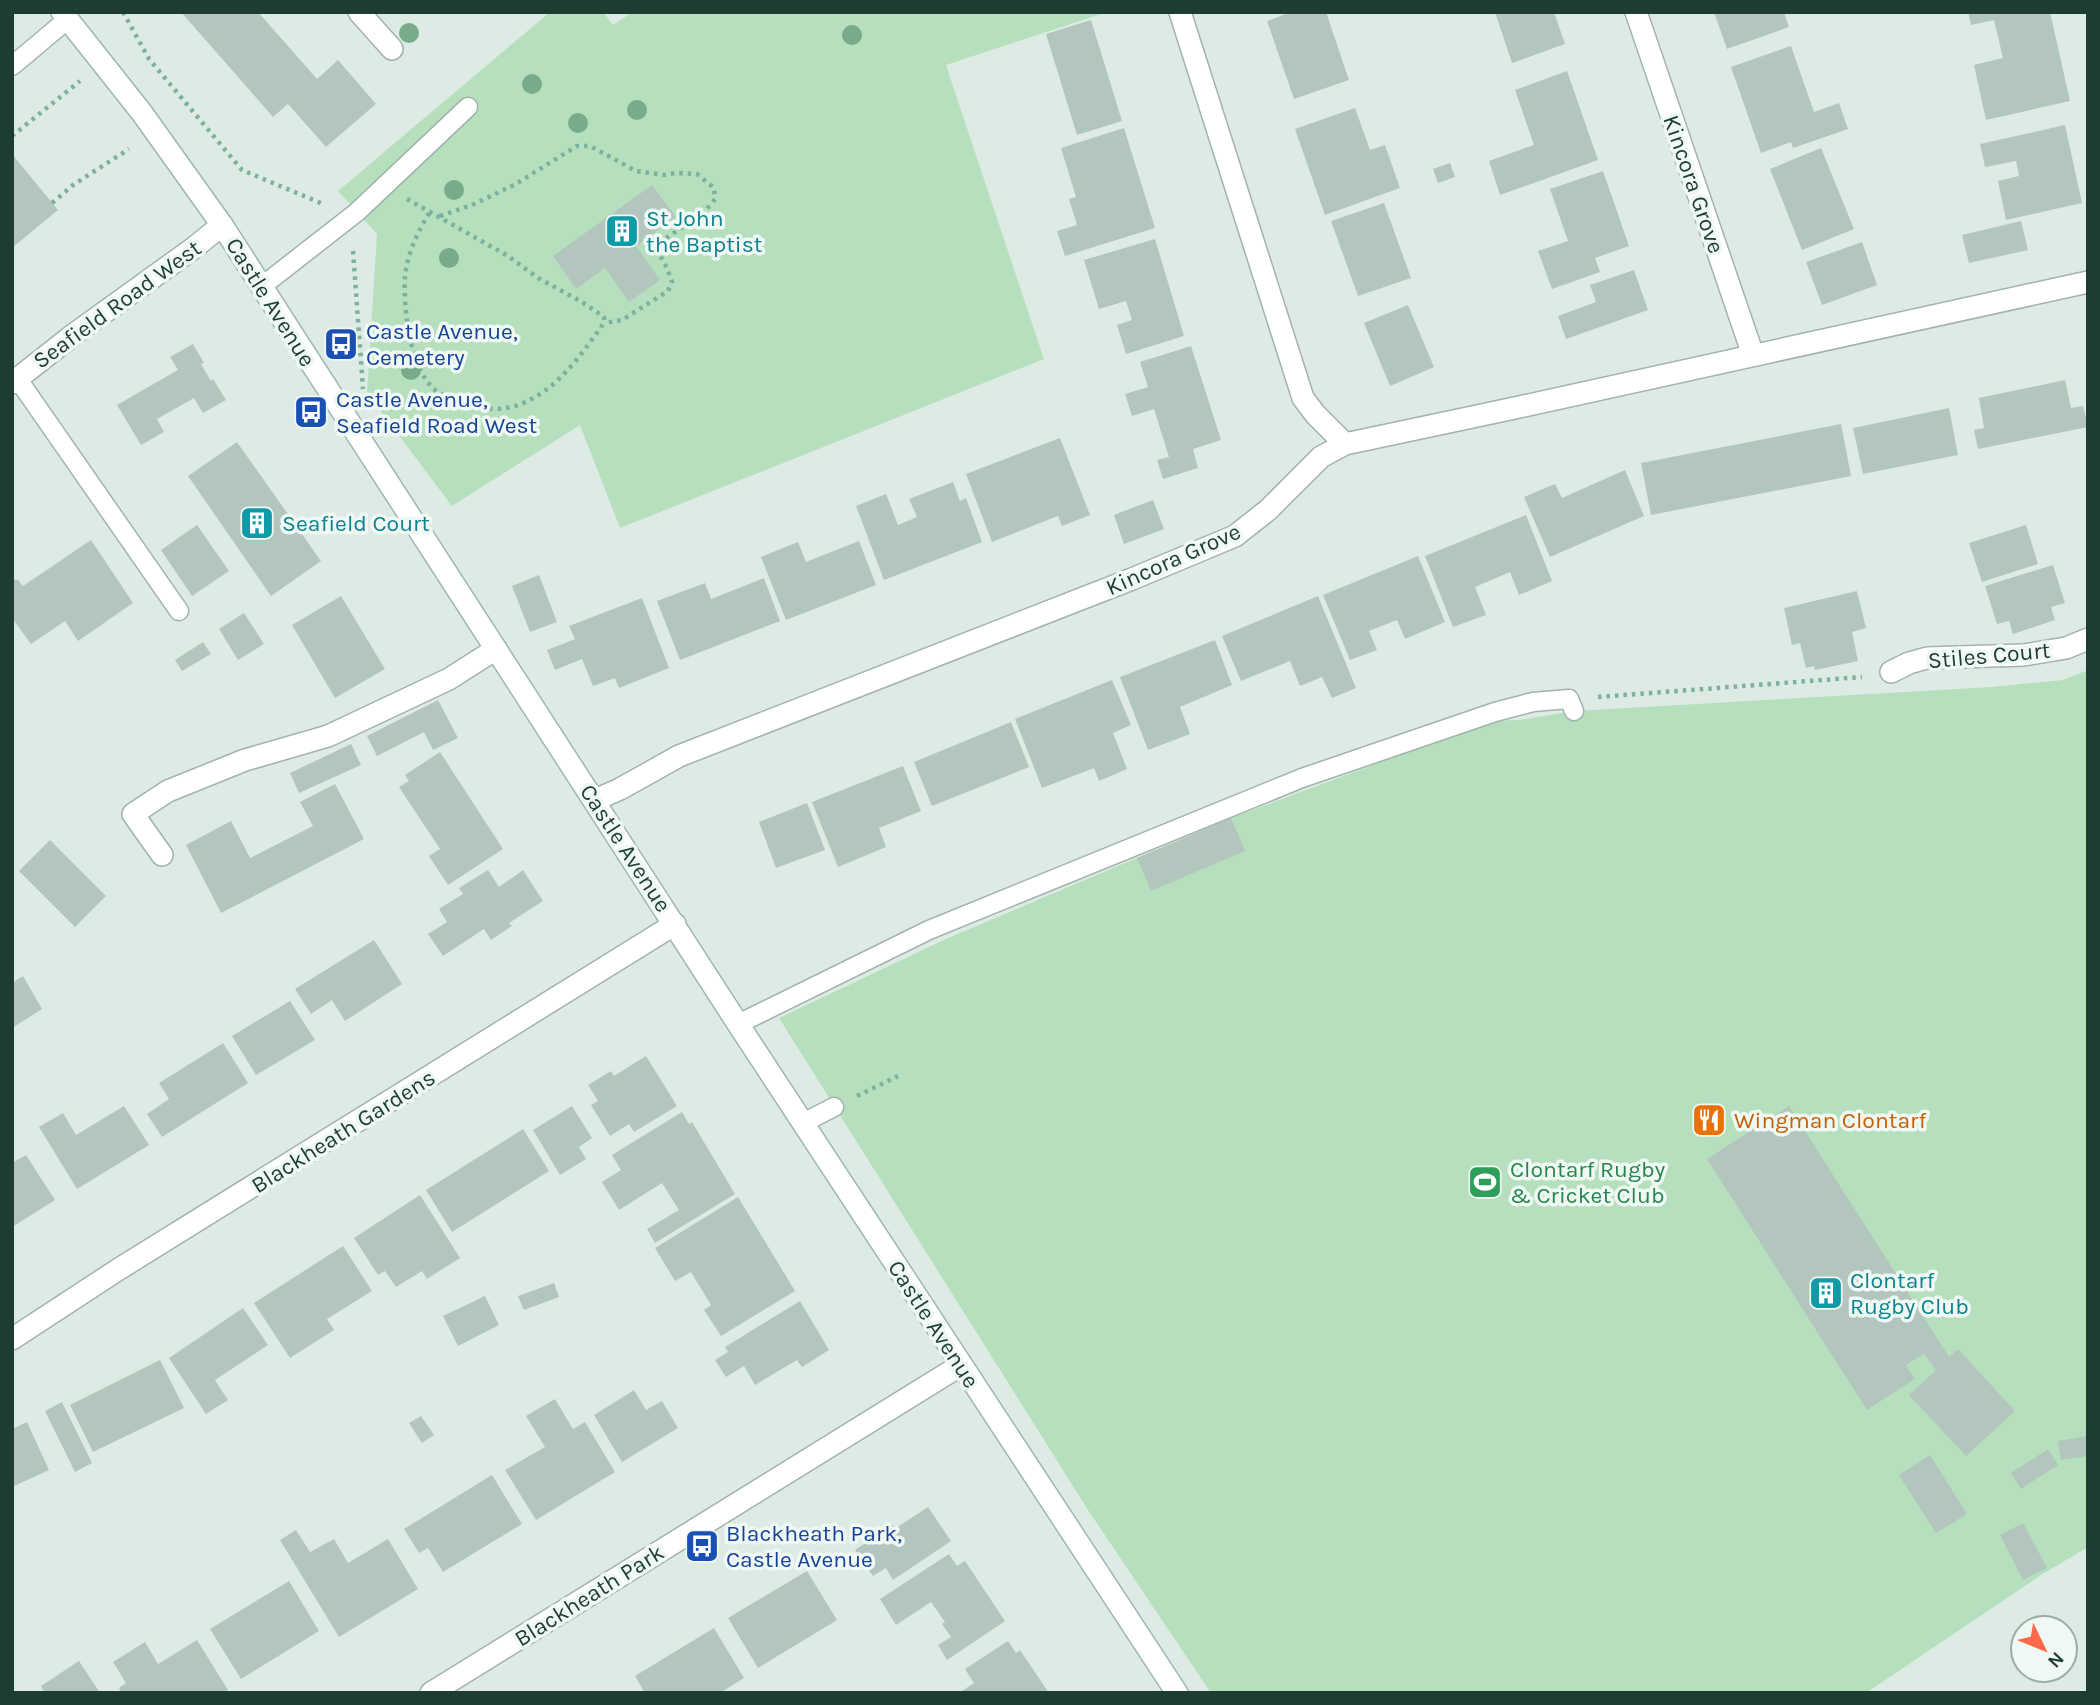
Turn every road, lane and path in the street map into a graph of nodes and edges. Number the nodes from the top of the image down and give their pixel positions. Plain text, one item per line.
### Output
1 (359, 12) edge
2 (1180, 12) edge
3 (1636, 12) edge
4 (65, 16) edge
5 (392, 49) dead end
6 (12, 66) edge
7 (81, 80) dead end
8 (468, 107) dead end
9 (12, 136) edge
10 (129, 149) dead end
11 (389, 181) junction
12 (52, 202) dead end
13 (430, 212) junction
14 (439, 217) junction
15 (222, 225) junction
16 (2088, 282) edge
17 (261, 287) junction
18 (604, 323) junction
19 (1753, 355) junction
20 (15, 380) edge
21 (1345, 444) junction
22 (179, 611) dead end
23 (2088, 639) edge
24 (496, 649) junction
25 (1891, 672) joint
26 (1572, 705) joint
27 (595, 800) junction
28 (162, 855) dead end
29 (675, 924) junction
30 (738, 1024) junction
31 (898, 1076) dead end
32 (834, 1107) joint
33 (803, 1123) junction
34 (12, 1339) edge
35 (961, 1365) junction
36 (431, 1693) edge
37 (1177, 1693) edge

1 - 5 street
2 - 21 street
3 - 19 street, Kincora Grove
4 - 6 lane
4 - 15 street, Castle Avenue
7 - 9 path
8 - 11 lane
10 - 12 path
11 - 13 path
11 - 17 lane
13 - 14 path
13 - 18 path
14 - 18 path
14 - 18 path
15 - 17 street, Castle Avenue
15 - 20 street, Seafield Road West
16 - 19 street, Kincora Grove
17 - 24 street, Castle Avenue
19 - 21 street, Kincora Grove
20 - 22 lane
21 - 27 street, Kincora Grove
23 - 25 street, Stiles Court
24 - 27 street, Castle Avenue
24 - 28 street
25 - 26 path
26 - 30 lane
27 - 29 street, Castle Avenue
29 - 30 street, Castle Avenue
29 - 34 street, Blackheath Gardens
30 - 33 street, Castle Avenue
31 - 32 path
32 - 33 lane
33 - 35 street, Castle Avenue
35 - 36 street, Blackheath Park
35 - 37 street, Castle Avenue

